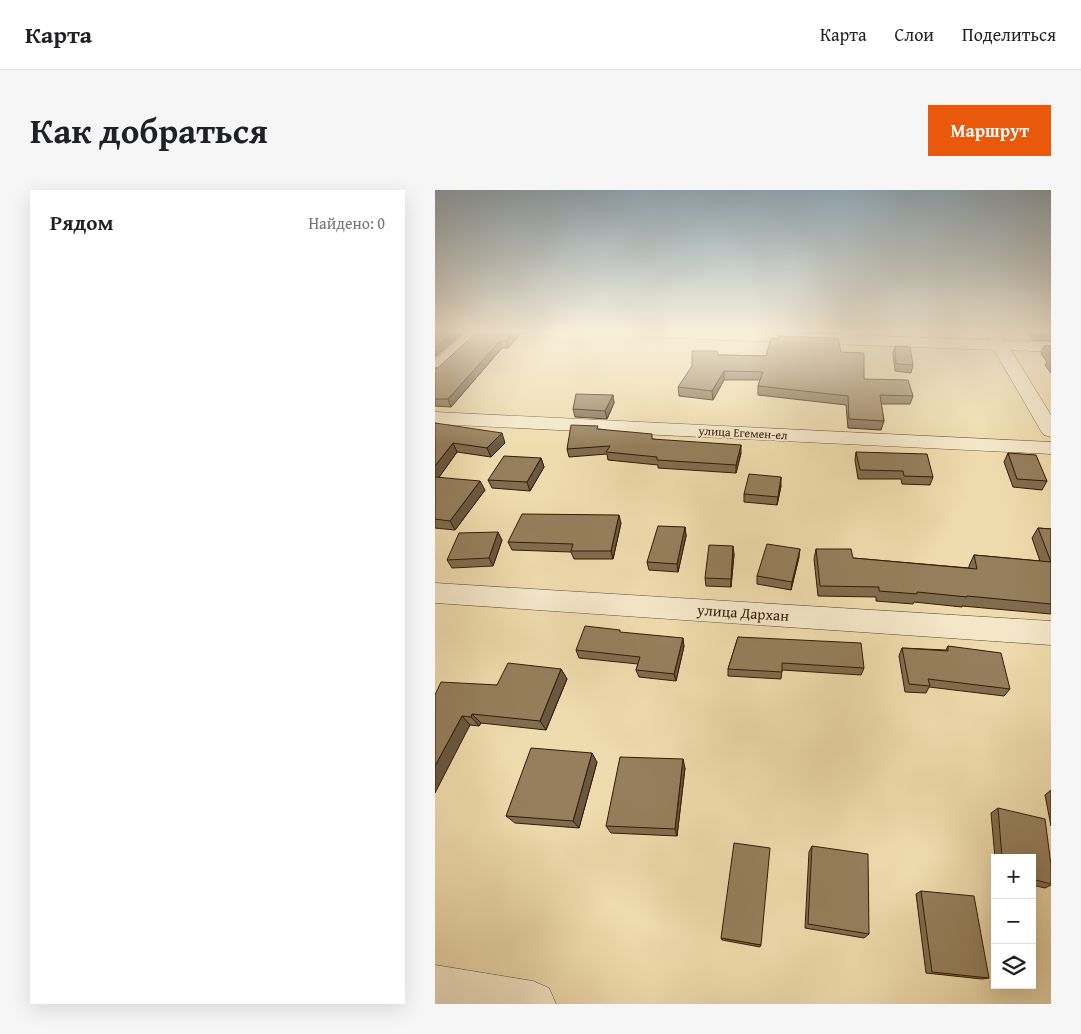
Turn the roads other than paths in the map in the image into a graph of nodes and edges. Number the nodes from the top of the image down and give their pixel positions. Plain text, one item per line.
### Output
1 (1015, 370) edge
2 (435, 418) edge
3 (1051, 431) edge
4 (1051, 448) edge
5 (435, 593) edge
6 (1051, 633) edge
7 (435, 988) edge
8 (533, 1004) edge

1 - 3 street
2 - 4 street, улица Егемен-ел
5 - 6 street, улица Дархан
7 - 8 street

